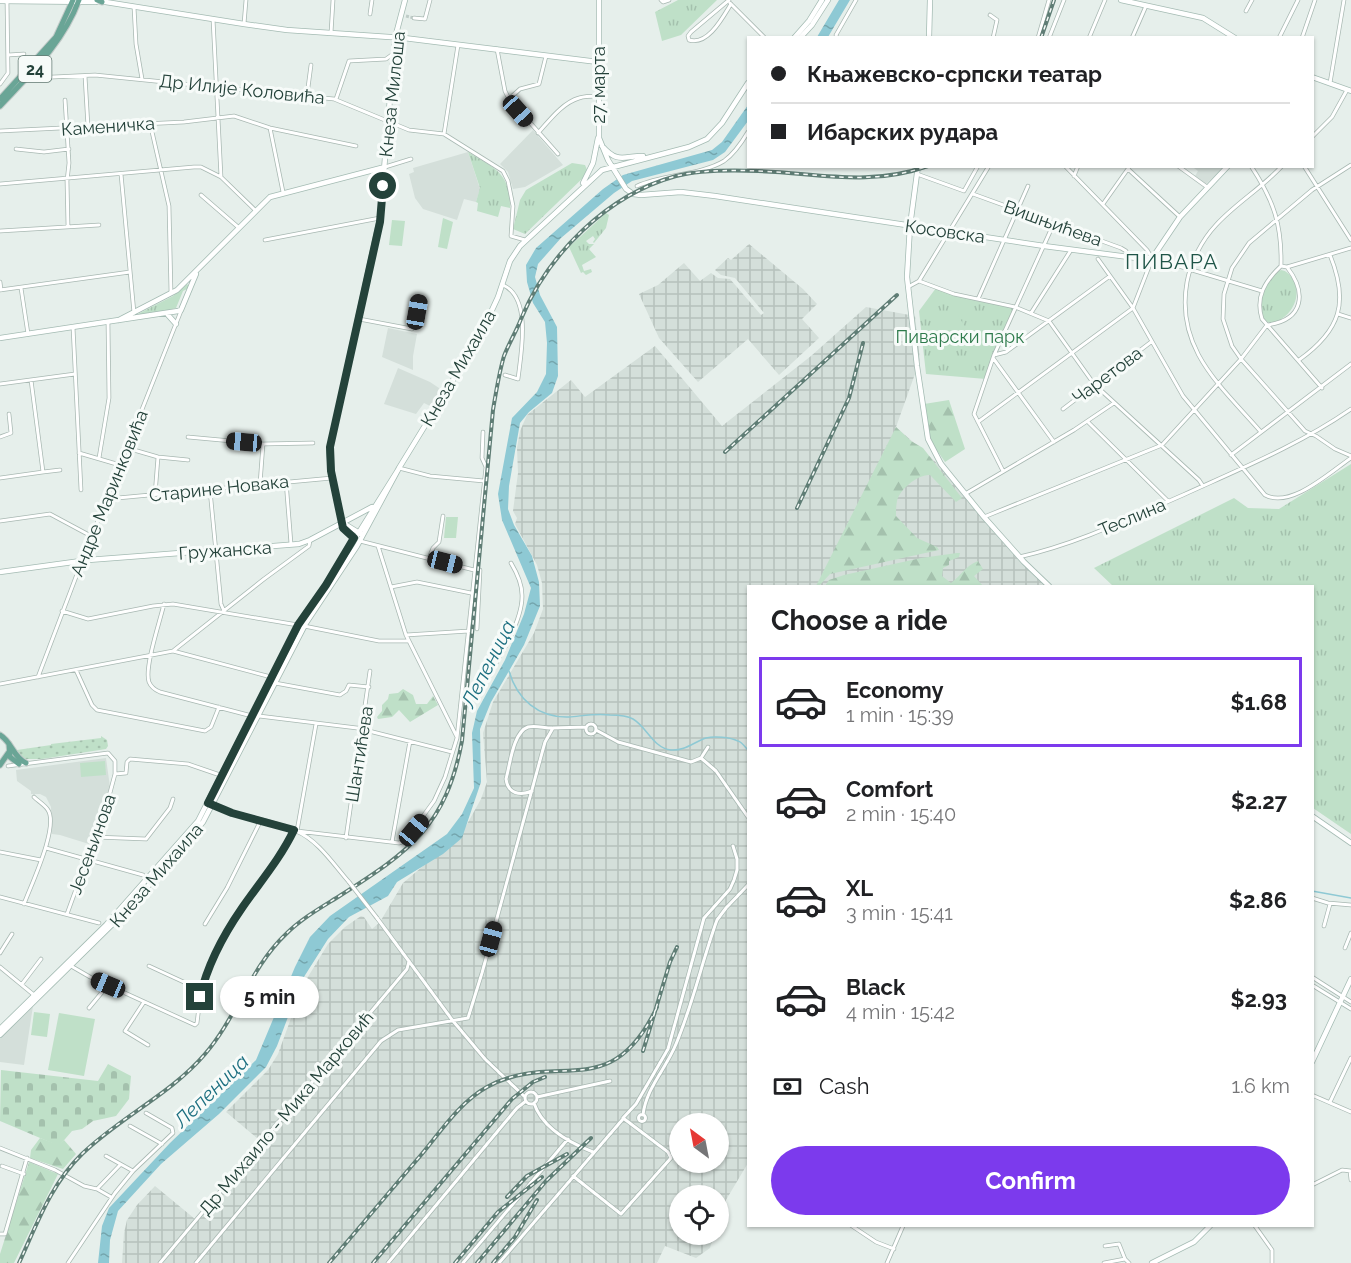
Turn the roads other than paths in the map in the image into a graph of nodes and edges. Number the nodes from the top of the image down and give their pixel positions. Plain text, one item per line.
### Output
1 (76, 0) edge
2 (246, 0) edge
3 (333, 0) edge
4 (372, 0) edge
5 (405, 0) edge
6 (430, 0) edge
7 (599, 0) edge
8 (661, 0) edge
9 (669, 0) edge
10 (822, 0) edge
11 (828, 0) edge
12 (856, 0) edge
13 (930, 0) edge
14 (1050, 0) edge
15 (1064, 0) edge
16 (1105, 0) edge
17 (1121, 0) edge
18 (1252, 0) edge
19 (1298, 0) edge
20 (1315, 0) edge
21 (1344, 0) edge
22 (0, 1) edge
23 (7, 1) edge
24 (98, 1) edge
25 (730, 1) edge
26 (1146, 6) junction
27 (134, 7) junction
28 (1246, 11) dead end
29 (370, 14) dead end
30 (990, 15) dead end
31 (414, 18) dead end
32 (213, 19) junction
33 (244, 24) junction
34 (331, 33) junction
35 (763, 36) edge
36 (796, 36) edge
37 (802, 36) edge
38 (837, 36) edge
39 (929, 36) edge
40 (994, 36) edge
41 (1039, 36) edge
42 (1050, 36) edge
43 (1090, 36) edge
44 (1133, 36) edge
45 (1232, 36) edge
46 (1280, 36) edge
47 (1303, 36) edge
48 (395, 38) junction
49 (458, 45) junction
50 (497, 49) junction
51 (394, 53) junction
52 (24, 54) dead end
53 (8, 55) junction
54 (546, 56) junction
55 (598, 62) junction
56 (311, 65) dead end
57 (85, 76) junction
58 (33, 78) dead end
59 (1314, 78) edge
60 (142, 79) junction
61 (1330, 83) junction
62 (0, 84) edge
63 (215, 86) junction
64 (747, 86) edge
65 (1349, 90) edge
66 (307, 95) junction
67 (598, 96) junction
68 (0, 99) edge
69 (336, 99) junction
70 (509, 99) junction
71 (65, 100) dead end
72 (0, 106) edge
73 (217, 118) junction
74 (388, 121) junction
75 (150, 123) junction
76 (88, 127) junction
77 (270, 128) junction
78 (67, 129) junction
79 (0, 131) edge
80 (599, 132) junction
81 (538, 133) junction
82 (747, 133) edge
83 (444, 134) junction
84 (1314, 135) edge
85 (600, 141) junction
86 (356, 146) dead end
87 (16, 149) dead end
88 (69, 149) junction
89 (558, 154) dead end
90 (651, 156) junction
91 (411, 159) dead end
92 (1351, 165) edge
93 (385, 166) junction
94 (612, 166) junction
95 (918, 168) edge
96 (977, 168) edge
97 (988, 168) edge
98 (1067, 168) edge
99 (1077, 168) edge
100 (1129, 168) edge
101 (1181, 168) edge
102 (1226, 168) edge
103 (1252, 168) edge
104 (1280, 168) edge
105 (1305, 168) edge
106 (162, 171) junction
107 (121, 174) junction
108 (917, 174) junction
109 (1074, 176) junction
110 (221, 177) junction
111 (68, 178) junction
112 (0, 184) edge
113 (1263, 185) junction
114 (637, 186) dead end
115 (1029, 186) dead end
116 (1207, 187) junction
117 (1317, 187) junction
118 (627, 189) joint
119 (578, 190) junction
120 (283, 192) junction
121 (973, 194) junction
122 (201, 195) dead end
123 (1103, 205) junction
124 (1017, 210) junction
125 (256, 211) junction
126 (1180, 217) junction
127 (380, 218) junction
128 (1278, 220) junction
129 (1054, 223) junction
130 (99, 225) dead end
131 (910, 226) junction
132 (68, 227) junction
133 (239, 228) junction
134 (0, 231) edge
135 (949, 232) junction
136 (265, 240) dead end
137 (525, 240) junction
138 (1004, 240) junction
139 (1351, 240) edge
140 (1044, 246) junction
141 (1351, 248) edge
142 (1071, 250) junction
143 (1330, 255) junction
144 (1126, 258) junction
145 (1152, 258) junction
146 (1098, 260) dead end
147 (1281, 266) junction
148 (1287, 267) junction
149 (1190, 270) junction
150 (130, 272) junction
151 (197, 272) junction
152 (1110, 276) junction
153 (919, 281) junction
154 (0, 282) edge
155 (1227, 282) junction
156 (184, 283) junction
157 (192, 285) junction
158 (503, 285) junction
159 (908, 286) junction
160 (21, 288) junction
161 (1, 290) edge
162 (1262, 291) junction
163 (171, 294) junction
164 (419, 297) dead end
165 (978, 299) junction
166 (1015, 307) junction
167 (1133, 308) junction
168 (182, 310) junction
169 (1031, 313) junction
170 (166, 314) junction
171 (1338, 314) junction
172 (134, 315) junction
173 (1351, 318) edge
174 (359, 319) junction
175 (1049, 321) junction
176 (108, 322) junction
177 (176, 324) junction
178 (1267, 325) junction
179 (73, 327) junction
180 (28, 334) junction
181 (0, 338) edge
182 (1151, 342) junction
183 (1071, 353) junction
184 (994, 356) junction
185 (1241, 359) junction
186 (1299, 360) junction
187 (1351, 364) edge
188 (75, 375) junction
189 (505, 375) dead end
190 (31, 380) junction
191 (0, 384) edge
192 (1094, 384) junction
193 (1219, 384) junction
194 (1322, 388) junction
195 (1018, 392) junction
196 (1113, 403) junction
197 (1063, 409) dead end
198 (1351, 409) edge
199 (1194, 411) junction
200 (1288, 411) junction
201 (9, 414) dead end
202 (978, 422) junction
203 (1088, 422) junction
204 (1305, 431) junction
205 (483, 432) dead end
206 (1261, 432) junction
207 (1311, 435) junction
208 (0, 437) edge
209 (188, 437) dead end
210 (1304, 438) junction
211 (1054, 442) junction
212 (313, 443) dead end
213 (263, 444) junction
214 (1162, 445) junction
215 (127, 448) junction
216 (79, 453) junction
217 (1231, 454) junction
218 (1351, 457) edge
219 (99, 458) junction
220 (158, 458) junction
221 (188, 460) dead end
222 (1127, 460) junction
223 (120, 465) junction
224 (399, 468) junction
225 (1241, 468) junction
226 (60, 470) dead end
227 (1004, 471) junction
228 (43, 472) junction
229 (0, 478) edge
230 (332, 478) junction
231 (286, 481) junction
232 (484, 481) junction
233 (260, 485) junction
234 (1203, 486) junction
235 (81, 490) dead end
236 (210, 490) junction
237 (965, 494) junction
238 (155, 495) junction
239 (107, 499) junction
240 (1168, 501) junction
241 (374, 506) junction
242 (443, 516) dead end
243 (984, 517) junction
244 (0, 520) edge
245 (343, 523) junction
246 (360, 534) junction
247 (92, 536) junction
248 (310, 540) junction
249 (357, 540) junction
250 (291, 545) junction
251 (378, 546) junction
252 (216, 549) junction
253 (1019, 557) junction
254 (429, 558) junction
255 (81, 561) junction
256 (511, 563) dead end
257 (474, 570) junction
258 (480, 570) dead end
259 (0, 572) edge
260 (1048, 585) edge
261 (390, 587) junction
262 (471, 593) junction
263 (164, 604) junction
264 (62, 611) junction
265 (224, 611) junction
266 (301, 626) junction
267 (477, 629) dead end
268 (470, 631) junction
269 (406, 635) junction
270 (409, 641) junction
271 (173, 651) junction
272 (150, 657) junction
273 (76, 669) junction
274 (370, 671) dead end
275 (38, 677) junction
276 (487, 678) dead end
277 (272, 680) junction
278 (0, 684) edge
279 (369, 687) junction
280 (219, 707) junction
281 (254, 716) junction
282 (316, 724) junction
283 (586, 727) junction
284 (554, 728) junction
285 (363, 729) junction
286 (596, 730) junction
287 (0, 735) edge
288 (457, 738) junction
289 (410, 741) junction
290 (708, 747) dead end
291 (11, 752) junction
292 (452, 752) junction
293 (701, 758) junction
294 (16, 763) junction
295 (26, 764) junction
296 (0, 766) edge
297 (8, 766) joint
298 (115, 774) junction
299 (222, 776) junction
300 (532, 791) junction
301 (34, 797) dead end
302 (173, 799) dead end
303 (210, 804) junction
304 (747, 816) edge
305 (1314, 817) edge
306 (261, 820) junction
307 (295, 830) junction
308 (308, 831) junction
309 (95, 837) junction
310 (306, 837) junction
311 (346, 838) junction
312 (392, 842) junction
313 (1351, 843) edge
314 (733, 846) dead end
315 (46, 848) junction
316 (0, 852) edge
317 (41, 860) junction
318 (87, 860) junction
319 (143, 875) dead end
320 (747, 886) edge
321 (0, 897) edge
322 (1314, 899) edge
323 (1330, 903) junction
324 (24, 904) junction
325 (1351, 905) edge
326 (67, 914) junction
327 (99, 923) dead end
328 (205, 924) dead end
329 (1324, 926) dead end
330 (1351, 933) edge
331 (12, 934) dead end
332 (1345, 948) dead end
333 (0, 953) edge
334 (41, 959) dead end
335 (409, 961) junction
336 (71, 966) junction
337 (149, 966) dead end
338 (0, 967) edge
339 (1314, 979) edge
340 (1351, 979) edge
341 (22, 984) junction
342 (108, 985) junction
343 (1314, 986) edge
344 (201, 990) junction
345 (34, 995) junction
346 (1342, 999) junction
347 (144, 1002) junction
348 (1351, 1002) edge
349 (89, 1008) dead end
350 (1351, 1009) edge
351 (453, 1021) junction
352 (0, 1029) edge
353 (0, 1035) edge
354 (148, 1045) dead end
355 (1314, 1058) edge
356 (1351, 1058) edge
357 (610, 1081) dead end
358 (1314, 1096) edge
359 (537, 1097) junction
360 (525, 1099) junction
361 (1330, 1102) junction
362 (534, 1103) junction
363 (1351, 1112) edge
364 (146, 1113) dead end
365 (643, 1115) dead end
366 (623, 1118) junction
367 (130, 1126) dead end
368 (568, 1139) junction
369 (162, 1144) junction
370 (0, 1148) edge
371 (592, 1152) junction
372 (106, 1156) dead end
373 (27, 1158) junction
374 (120, 1165) junction
375 (2, 1166) dead end
376 (133, 1171) junction
377 (1350, 1171) edge
378 (24, 1174) junction
379 (573, 1176) junction
380 (1351, 1180) edge
381 (1314, 1184) edge
382 (97, 1189) junction
383 (111, 1197) junction
384 (854, 1227) edge
385 (903, 1227) edge
386 (1209, 1227) edge
387 (1256, 1227) edge
388 (0, 1234) edge
389 (1105, 1246) dead end
390 (894, 1249) junction
391 (1125, 1259) junction
392 (68, 1263) edge
393 (160, 1263) edge
394 (196, 1263) edge
395 (388, 1263) edge
396 (463, 1263) edge
397 (499, 1263) edge
398 (887, 1263) edge
399 (1104, 1263) edge
400 (1129, 1263) edge
401 (1152, 1263) edge
402 (1272, 1263) edge

1 - 23 street
1 - 24 street
1 - 68 main road, 24
1 - 72 main road, 24
2 - 33 street
3 - 34 street
4 - 29 street
5 - 48 street, Кнеза Милоша
6 - 31 street
7 - 55 street, 27. марта
8 - 9 street
10 - 36 street
11 - 37 street
12 - 38 street
13 - 39 street
14 - 41 street
15 - 42 street
16 - 43 street
17 - 26 street
18 - 28 street
19 - 46 street
20 - 47 street
21 - 61 street
22 - 23 street
23 - 53 street
24 - 27 street
25 - 25 street
25 - 35 street
26 - 44 street
26 - 45 street
27 - 32 street
27 - 60 street
30 - 40 street
32 - 33 street
32 - 63 street
33 - 34 street
34 - 48 street
48 - 49 street
48 - 51 street, Кнеза Милоша
49 - 50 street
49 - 83 street
50 - 54 street
50 - 70 street
51 - 69 street
51 - 74 street, Кнеза Милоша
52 - 53 street
53 - 62 street
54 - 55 street
54 - 70 street
55 - 67 street, 27. марта
56 - 66 street
57 - 58 street, Др Илије Коловића
57 - 60 street, Др Илије Коловића
57 - 76 street
59 - 61 street
60 - 63 street, Др Илије Коловића
61 - 65 street
63 - 66 street, Др Илије Коловића
63 - 73 street
64 - 90 street
65 - 84 street
66 - 69 street, Др Илије Коловића
67 - 80 street, 27. марта
67 - 81 street
69 - 74 street, Др Илије Коловића
70 - 81 street
71 - 78 street
73 - 75 street, Каменичка
73 - 77 street, Каменичка
73 - 110 street
74 - 83 street, Др Илије Коловића
74 - 93 street, Кнеза Милоша
75 - 76 street, Каменичка
75 - 106 street
76 - 78 street, Каменичка
77 - 86 street, Каменичка
77 - 120 street
78 - 79 street, Каменичка
78 - 88 street
80 - 85 street, 27. марта
80 - 119 street
81 - 89 street
82 - 114 street
83 - 137 street
85 - 90 street
85 - 94 street, 27. марта
87 - 88 street
88 - 111 street
90 - 94 street, Кнеза Михаила
91 - 93 street
92 - 117 street
93 - 120 street
93 - 127 street, Кнеза Милоша
94 - 118 street, 27. марта
94 - 119 street, Кнеза Михаила
95 - 108 street
96 - 108 street
97 - 121 street
98 - 109 street
99 - 109 street
100 - 123 street
100 - 126 street
101 - 116 street
102 - 116 street
103 - 113 street
104 - 113 street
105 - 117 street
106 - 107 street
106 - 110 street
106 - 163 street
107 - 111 street
107 - 150 street
108 - 131 street
109 - 123 street
110 - 125 street
111 - 112 street
111 - 132 street
113 - 128 street
113 - 149 street
115 - 124 street
116 - 126 street
117 - 128 street
117 - 139 street
118 - 131 street, Косовска
119 - 137 street, Кнеза Михаила
120 - 125 street
121 - 124 street, Вишњићева
121 - 135 street
122 - 133 street
123 - 145 street
124 - 129 street, Вишњићева
124 - 138 street
125 - 133 street
126 - 145 street
127 - 136 street
127 - 174 street, Кнеза Милоша
128 - 147 street
128 - 155 street
129 - 140 street
129 - 144 street, Вишњићева
130 - 132 street
131 - 135 street, Косовска
131 - 159 street
132 - 134 street
133 - 151 street
135 - 138 street, Косовска
135 - 153 street
137 - 158 street, Кнеза Михаила
138 - 140 street, Косовска
138 - 165 street
140 - 142 street, Косовска
140 - 166 street
141 - 143 street
142 - 144 street, Косовска
142 - 169 street
143 - 148 street
143 - 171 street
144 - 145 street, Косовска
145 - 149 street, Косовска
145 - 167 street
146 - 152 street
147 - 148 street
147 - 162 street
148 - 178 street
149 - 155 street, Косовска
149 - 193 street
150 - 160 street
150 - 172 street
151 - 156 street
151 - 157 street
152 - 167 street
152 - 175 street
153 - 159 street
153 - 165 street
154 - 161 street
155 - 162 street, Косовска
155 - 185 street
156 - 157 street
156 - 163 street
157 - 168 street
158 - 189 street
158 - 224 street, Кнеза Михаила
159 - 237 street
160 - 161 street
160 - 180 street
162 - 178 street
163 - 172 street
164 - 174 street
165 - 166 street
166 - 169 street
166 - 184 street
167 - 182 street
167 - 183 street
168 - 170 street
168 - 177 street, Андре Маринковића
169 - 175 street
170 - 172 street
170 - 177 street
171 - 173 street
171 - 186 street
172 - 176 street
174 - 230 street, Кнеза Милоша
175 - 183 street
175 - 184 street
176 - 179 street
176 - 219 street
177 - 215 street, Андре Маринковића
178 - 185 street
178 - 186 street
179 - 180 street
179 - 188 street
180 - 181 street
182 - 192 street, Чаретова
182 - 199 street
183 - 192 street
183 - 195 street
184 - 195 street
184 - 202 street
185 - 193 street
185 - 200 street
186 - 194 street
187 - 194 street
188 - 190 street
188 - 216 street
190 - 191 street
190 - 228 street
192 - 196 street
192 - 197 street, Чаретова
193 - 199 street
193 - 206 street
194 - 200 street
195 - 202 street
195 - 211 street
196 - 203 street
196 - 214 street
198 - 207 street, Теслина
199 - 214 street
199 - 217 street
200 - 204 street
200 - 206 street
201 - 208 street
202 - 227 street
203 - 211 street
203 - 222 street
204 - 207 street
204 - 210 street
205 - 232 street
206 - 217 street
207 - 210 street, Теслина
207 - 218 street
209 - 213 street
210 - 225 street, Теслина
211 - 227 street
212 - 213 street
213 - 233 street
214 - 222 street
214 - 234 street
215 - 220 street
215 - 223 street, Андре Маринковића
216 - 219 street
216 - 235 street
217 - 225 street
218 - 225 street
219 - 223 street
220 - 221 street
220 - 238 street
222 - 240 street
222 - 243 street
223 - 239 street, Андре Маринковића
224 - 232 street
224 - 241 street, Кнеза Михаила
224 - 246 street, Кнеза Михаила
225 - 234 street, Теслина
226 - 228 street
227 - 237 street
228 - 229 street
230 - 231 street, Старине Новака
230 - 245 street, Кнеза Милоша
231 - 233 street, Старине Новака
231 - 250 street
232 - 257 street
233 - 236 street, Старине Новака
234 - 240 street, Теслина
236 - 238 street, Старине Новака
236 - 252 street
237 - 243 street
238 - 239 street, Старине Новака
239 - 247 street, Андре Маринковића
240 - 253 street, Теслина
241 - 245 street, Гружанска
241 - 246 street, Кнеза Михаила
242 - 254 street
243 - 253 street
244 - 247 street
245 - 246 street
245 - 248 street, Гружанска
245 - 249 street
246 - 249 street, Кнеза Михаила
247 - 255 street, Андре Маринковића
248 - 250 street, Гружанска
248 - 265 street
249 - 251 street
249 - 266 street, Кнеза Михаила
250 - 252 street, Гружанска
251 - 254 street
251 - 261 street
252 - 255 street, Гружанска
252 - 265 street
253 - 260 street
254 - 257 street
255 - 259 street, Гружанска
255 - 264 street, Андре Маринковића
256 - 276 street
257 - 262 street
258 - 267 street
261 - 262 street
261 - 269 street
262 - 268 street
263 - 264 street
263 - 265 street
263 - 272 street
264 - 275 street, Андре Маринковића
265 - 266 street
265 - 271 street
266 - 270 street
266 - 277 street, Кнеза Михаила
268 - 269 street
268 - 288 street
269 - 270 street
270 - 288 street
271 - 272 street
271 - 277 street
272 - 273 street
272 - 280 street
273 - 275 street
273 - 280 street
274 - 279 street, Шантићева
275 - 278 street
277 - 279 street
277 - 281 street, Кнеза Михаила
279 - 285 street, Шантићева
280 - 281 street
281 - 282 street
281 - 299 street, Кнеза Михаила
281 - 303 street, Кнеза Михаила
282 - 285 street
282 - 307 street
283 - 284 street
283 - 286 street
283 - 286 street
284 - 300 street
284 - 300 street
285 - 289 street
285 - 311 street, Шантићева
286 - 293 street
287 - 291 main road
288 - 292 street
289 - 292 street
289 - 312 street
290 - 293 street
291 - 294 main road
291 - 295 main road
291 - 296 main road
292 - 312 street
293 - 304 street
294 - 295 street
294 - 297 main road
295 - 298 street
296 - 297 street
298 - 299 street
298 - 309 street, Јесењинова
299 - 303 street, Кнеза Михаила
300 - 351 street
301 - 315 street
302 - 309 street
303 - 306 street
303 - 336 street, Кнеза Михаила
303 - 345 street, Кнеза Михаила
305 - 313 street
306 - 307 street
306 - 328 street
307 - 308 street
307 - 310 street
307 - 344 street
308 - 310 street
308 - 311 street
309 - 318 street, Јесењинова
310 - 335 street, bridge
311 - 312 street
314 - 366 street
315 - 317 street
315 - 318 street
316 - 317 street
317 - 324 street
318 - 319 street
318 - 326 street, Јесењинова
320 - 365 street
321 - 324 street
322 - 323 street
323 - 325 street
323 - 329 street
324 - 326 street
326 - 327 street
330 - 332 street
331 - 333 street
334 - 341 street
335 - 351 street
335 - 393 street, Др Михаило - Мика Марковић
336 - 342 street
336 - 353 street, Кнеза Михаила
337 - 344 street
338 - 341 street
339 - 346 street
340 - 346 street
341 - 345 street
342 - 347 street
342 - 349 street
343 - 346 street
344 - 347 street
345 - 352 street, Кнеза Михаила
346 - 348 street
346 - 350 street
346 - 355 street
347 - 354 street
351 - 360 street
351 - 394 street
356 - 361 street
357 - 359 street
358 - 361 street
359 - 360 street
359 - 362 street
360 - 362 street
360 - 395 street
361 - 363 street
362 - 368 street
364 - 369 street
366 - 371 street
366 - 379 street
367 - 369 street
368 - 371 street
368 - 396 street
369 - 376 street
370 - 373 street
371 - 379 street
372 - 374 street
373 - 378 street
373 - 382 street
374 - 376 street
374 - 382 street
375 - 378 street
376 - 383 street
377 - 380 street
377 - 381 street
378 - 388 street
379 - 397 street
382 - 383 street
383 - 392 street
384 - 390 street
385 - 390 street
386 - 401 street
387 - 402 street
389 - 391 street
390 - 398 street
391 - 399 street
391 - 400 street

